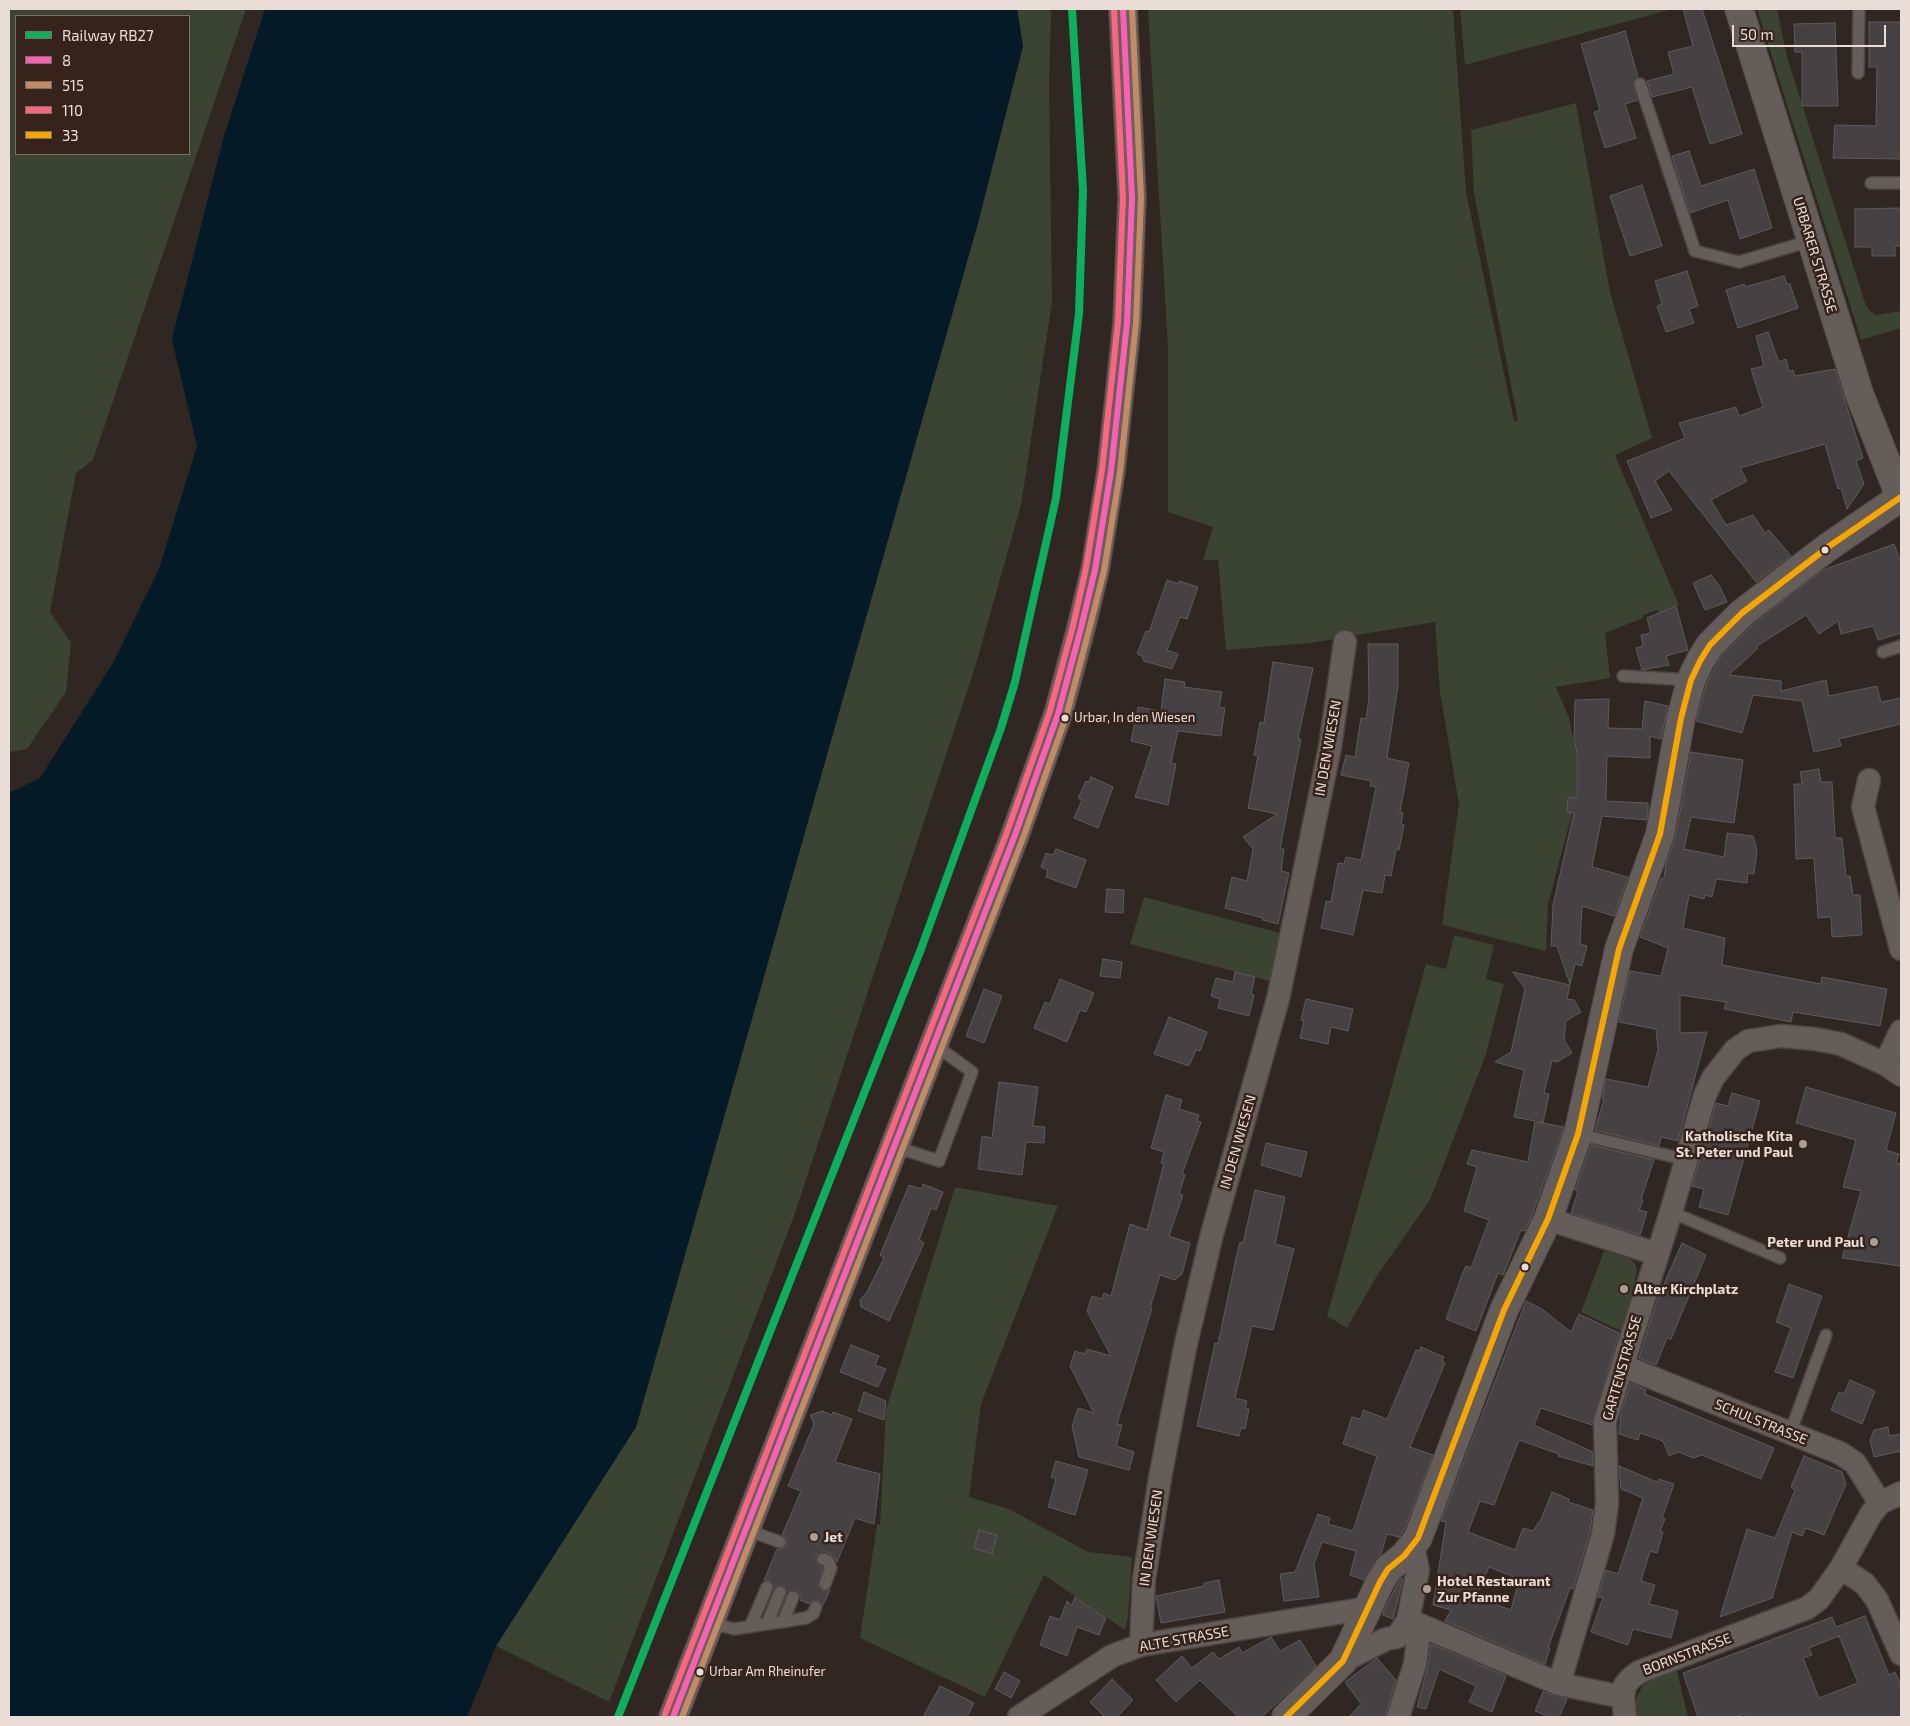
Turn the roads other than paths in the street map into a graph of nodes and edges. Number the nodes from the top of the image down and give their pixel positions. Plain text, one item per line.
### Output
1 (1123, 9) edge
2 (1739, 9) edge
3 (1859, 9) edge
4 (1858, 73) dead end
5 (1640, 84) dead end
6 (1871, 183) dead end
7 (1901, 183) edge
8 (1810, 241) junction
9 (1901, 498) edge
10 (1345, 642) dead end
11 (1901, 646) edge
12 (1883, 652) dead end
13 (1623, 676) dead end
14 (1692, 680) junction
15 (1868, 780) dead end
16 (1901, 949) edge
17 (1901, 1031) edge
18 (935, 1045) junction
19 (1893, 1069) edge
20 (1578, 1134) junction
21 (896, 1147) junction
22 (1687, 1160) junction
23 (1671, 1212) junction
24 (1548, 1219) junction
25 (1657, 1254) junction
26 (1780, 1258) dead end
27 (1826, 1335) dead end
28 (1622, 1366) junction
29 (1790, 1433) junction
30 (1901, 1493) edge
31 (1880, 1503) junction
32 (747, 1530) junction
33 (780, 1542) dead end
34 (1413, 1546) junction
35 (822, 1559) dead end
36 (1841, 1568) junction
37 (825, 1584) dead end
38 (767, 1587) dead end
39 (780, 1592) dead end
40 (793, 1597) dead end
41 (816, 1607) dead end
42 (1368, 1608) junction
43 (783, 1622) junction
44 (711, 1623) junction
45 (1414, 1623) junction
46 (767, 1624) junction
47 (750, 1627) junction
48 (1141, 1645) junction
49 (1901, 1654) edge
50 (1343, 1662) junction
51 (1559, 1684) junction
52 (1624, 1707) edge
53 (673, 1717) edge
54 (1019, 1717) edge
55 (1286, 1717) edge
56 (1398, 1717) edge

1 - 18 main road
2 - 8 street, URBARER STRASSE
3 - 4 lane
5 - 8 lane
6 - 7 lane
8 - 9 street, URBARER STRASSE
9 - 14 street
10 - 48 street, IN DEN WIESEN
11 - 12 lane
13 - 14 lane
14 - 20 street
15 - 16 street
17 - 19 street
18 - 21 main road
18 - 21 lane
19 - 22 street, GARTENSTRASSE
20 - 22 lane
20 - 24 street
21 - 32 main road
22 - 23 street, GARTENSTRASSE
23 - 25 street, GARTENSTRASSE
23 - 26 lane
24 - 25 street
24 - 34 street
25 - 28 street, GARTENSTRASSE
27 - 29 lane
28 - 29 street, SCHULSTRASSE
28 - 51 street, GARTENSTRASSE
29 - 31 street, SCHULSTRASSE
30 - 31 street, BORNSTRASSE
31 - 36 street, BORNSTRASSE
32 - 33 lane
32 - 44 main road
34 - 42 street
34 - 45 street
35 - 37 lane
36 - 49 street
36 - 52 street, BORNSTRASSE
38 - 47 lane
39 - 46 lane
40 - 43 lane
41 - 43 lane
42 - 48 street, ALTE STRASSE
42 - 50 street
43 - 46 lane
44 - 47 lane
44 - 53 main road
45 - 50 street
45 - 51 street, BORNSTRASSE
45 - 56 street
46 - 47 lane
48 - 54 street, ALTE STRASSE
50 - 55 street
51 - 52 street, BORNSTRASSE

